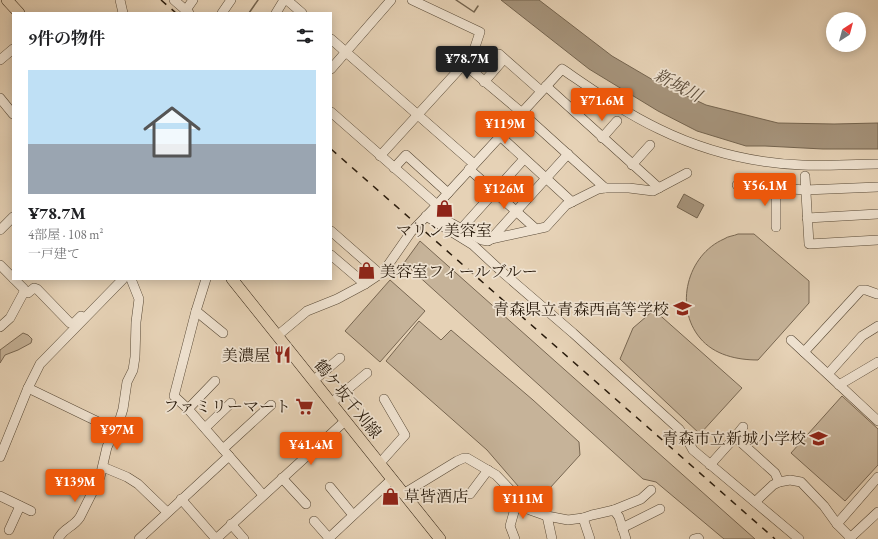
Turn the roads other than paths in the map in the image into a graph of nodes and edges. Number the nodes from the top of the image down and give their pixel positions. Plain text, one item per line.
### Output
1 (120, 0) edge
2 (174, 0) edge
3 (193, 0) edge
4 (231, 0) edge
5 (285, 0) edge
6 (391, 0) edge
7 (412, 0) edge
8 (9, 1) edge
9 (18, 12) edge
10 (123, 12) edge
11 (187, 12) edge
12 (223, 12) edge
13 (277, 12) edge
14 (301, 12) edge
15 (332, 40) edge
16 (12, 50) edge
17 (346, 52) junction
18 (473, 53) junction
19 (504, 59) junction
20 (0, 60) edge
21 (464, 64) junction
22 (332, 68) edge
23 (484, 82) junction
24 (543, 89) junction
25 (0, 98) edge
26 (521, 112) junction
27 (12, 113) edge
28 (332, 113) edge
29 (418, 116) junction
30 (617, 121) dead end
31 (500, 136) junction
32 (602, 138) junction
33 (650, 145) dead end
34 (568, 154) junction
35 (380, 156) junction
36 (524, 159) junction
37 (878, 164) edge
38 (632, 165) junction
39 (471, 166) junction
40 (394, 168) junction
41 (687, 173) dead end
42 (805, 176) dead end
43 (547, 179) junction
44 (737, 185) dead end
45 (878, 187) edge
46 (604, 188) junction
47 (658, 188) junction
48 (776, 188) junction
49 (805, 190) junction
50 (495, 192) junction
51 (448, 193) junction
52 (572, 202) junction
53 (437, 205) junction
54 (516, 211) junction
55 (428, 214) junction
56 (878, 214) edge
57 (12, 218) edge
58 (807, 218) junction
59 (776, 227) dead end
60 (461, 229) junction
61 (536, 229) junction
62 (0, 230) edge
63 (332, 232) edge
64 (491, 239) junction
65 (878, 240) edge
66 (332, 256) edge
67 (380, 274) junction
68 (14, 280) edge
69 (122, 280) edge
70 (131, 280) edge
71 (206, 280) edge
72 (233, 280) edge
73 (365, 284) junction
74 (24, 292) junction
75 (878, 294) edge
76 (196, 311) junction
77 (88, 316) junction
78 (878, 326) edge
79 (0, 327) edge
80 (223, 333) dead end
81 (277, 336) junction
82 (791, 340) dead end
83 (804, 352) junction
84 (340, 358) dead end
85 (878, 362) edge
86 (367, 372) dead end
87 (828, 374) junction
88 (313, 381) junction
89 (215, 382) dead end
90 (839, 385) junction
91 (28, 388) junction
92 (384, 399) dead end
93 (231, 403) dead end
94 (331, 403) junction
95 (270, 405) dead end
96 (188, 409) junction
97 (877, 418) edge
98 (345, 421) junction
99 (743, 427) dead end
100 (204, 428) junction
101 (115, 430) junction
102 (4, 435) edge
103 (735, 437) junction
104 (226, 453) junction
105 (0, 457) edge
106 (380, 463) junction
107 (710, 465) junction
108 (103, 467) junction
109 (488, 470) junction
110 (878, 477) edge
111 (282, 478) junction
112 (392, 479) junction
113 (779, 482) junction
114 (330, 487) dead end
115 (651, 490) dead end
116 (403, 494) junction
117 (470, 494) dead end
118 (263, 495) junction
119 (0, 496) edge
120 (181, 499) junction
121 (520, 500) junction
122 (756, 501) junction
123 (306, 504) dead end
124 (20, 506) junction
125 (660, 509) dead end
126 (614, 510) junction
127 (31, 512) dead end
128 (167, 512) junction
129 (878, 512) edge
130 (353, 515) junction
131 (547, 516) junction
132 (583, 518) junction
133 (314, 521) dead end
134 (231, 524) junction
135 (837, 524) junction
136 (622, 528) junction
137 (9, 530) dead end
138 (142, 538) edge
139 (331, 538) edge
140 (850, 538) edge
141 (58, 539) edge
142 (216, 539) edge
143 (244, 539) edge
144 (440, 539) edge
145 (515, 539) edge
146 (552, 539) edge
147 (590, 539) edge
148 (626, 539) edge
149 (694, 539) edge
150 (699, 539) edge
151 (799, 539) edge

1 - 10 street
2 - 11 street
3 - 11 street
4 - 12 street
5 - 13 street
5 - 14 street
6 - 17 street
7 - 18 street
8 - 9 main road
15 - 17 street
16 - 20 street
17 - 22 street
17 - 29 street
18 - 19 street
18 - 21 street
19 - 23 street
19 - 24 street
21 - 23 street
21 - 29 street
23 - 26 street
24 - 26 street
24 - 32 street
24 - 37 street
25 - 27 street
26 - 31 street
26 - 34 street
28 - 35 street
29 - 35 street
29 - 39 street
30 - 32 street
31 - 36 street
31 - 39 street
32 - 38 street
33 - 38 street
34 - 43 street
34 - 46 street
35 - 40 street
36 - 43 street
36 - 50 street
38 - 47 street
39 - 50 street
39 - 51 street
40 - 51 street
40 - 53 street
41 - 47 street
42 - 49 street
43 - 52 street
43 - 54 street
44 - 48 street
45 - 49 street
46 - 47 street
46 - 52 street
48 - 49 street
48 - 59 street
49 - 58 street
50 - 54 street
50 - 60 street
51 - 53 street
52 - 61 street
53 - 55 street
54 - 61 street
54 - 64 street
55 - 60 street
55 - 67 street
55 - 107 street
56 - 58 street
57 - 62 street
58 - 65 street
60 - 64 street
61 - 64 street
63 - 67 street
66 - 73 street
67 - 73 street
68 - 74 street
69 - 77 street
70 - 101 street
71 - 76 street
72 - 81 main road, 鶴ケ坂千刈線
73 - 81 street
74 - 77 street
74 - 79 street
75 - 83 street
76 - 80 street
76 - 96 street
77 - 91 street
78 - 87 street
81 - 88 main road, 鶴ケ坂千刈線
82 - 83 street
83 - 87 street
84 - 88 street
85 - 90 street
86 - 94 street
87 - 90 street
88 - 94 main road, 鶴ケ坂千刈線
89 - 96 street
90 - 97 street
91 - 101 street
91 - 102 street
92 - 106 street
93 - 100 street
94 - 98 main road, 鶴ケ坂千刈線
95 - 104 street
96 - 100 street
98 - 106 main road, 鶴ケ坂千刈線
98 - 111 street
99 - 103 street
100 - 104 street
101 - 108 street
102 - 105 street
103 - 107 street
103 - 113 street
104 - 118 street
104 - 120 street
106 - 112 main road, 鶴ケ坂千刈線
107 - 122 street
108 - 128 street
108 - 141 street
109 - 116 street
109 - 117 street
109 - 121 street
110 - 135 street
111 - 118 street
111 - 123 street
112 - 116 main road, 鶴ケ坂千刈線
112 - 130 street
113 - 122 street
113 - 135 street
114 - 130 street
115 - 126 street
116 - 144 main road, 鶴ケ坂千刈線
118 - 134 street
119 - 124 street
120 - 128 street
120 - 142 street
121 - 131 street
121 - 145 street
122 - 151 street
124 - 127 street
124 - 137 street
125 - 136 street
126 - 132 street
126 - 136 street
128 - 138 street
129 - 140 street
130 - 139 street
131 - 132 street
131 - 146 street
132 - 147 street
133 - 139 street
134 - 142 street
134 - 143 street
135 - 140 street
136 - 148 street
149 - 150 street

